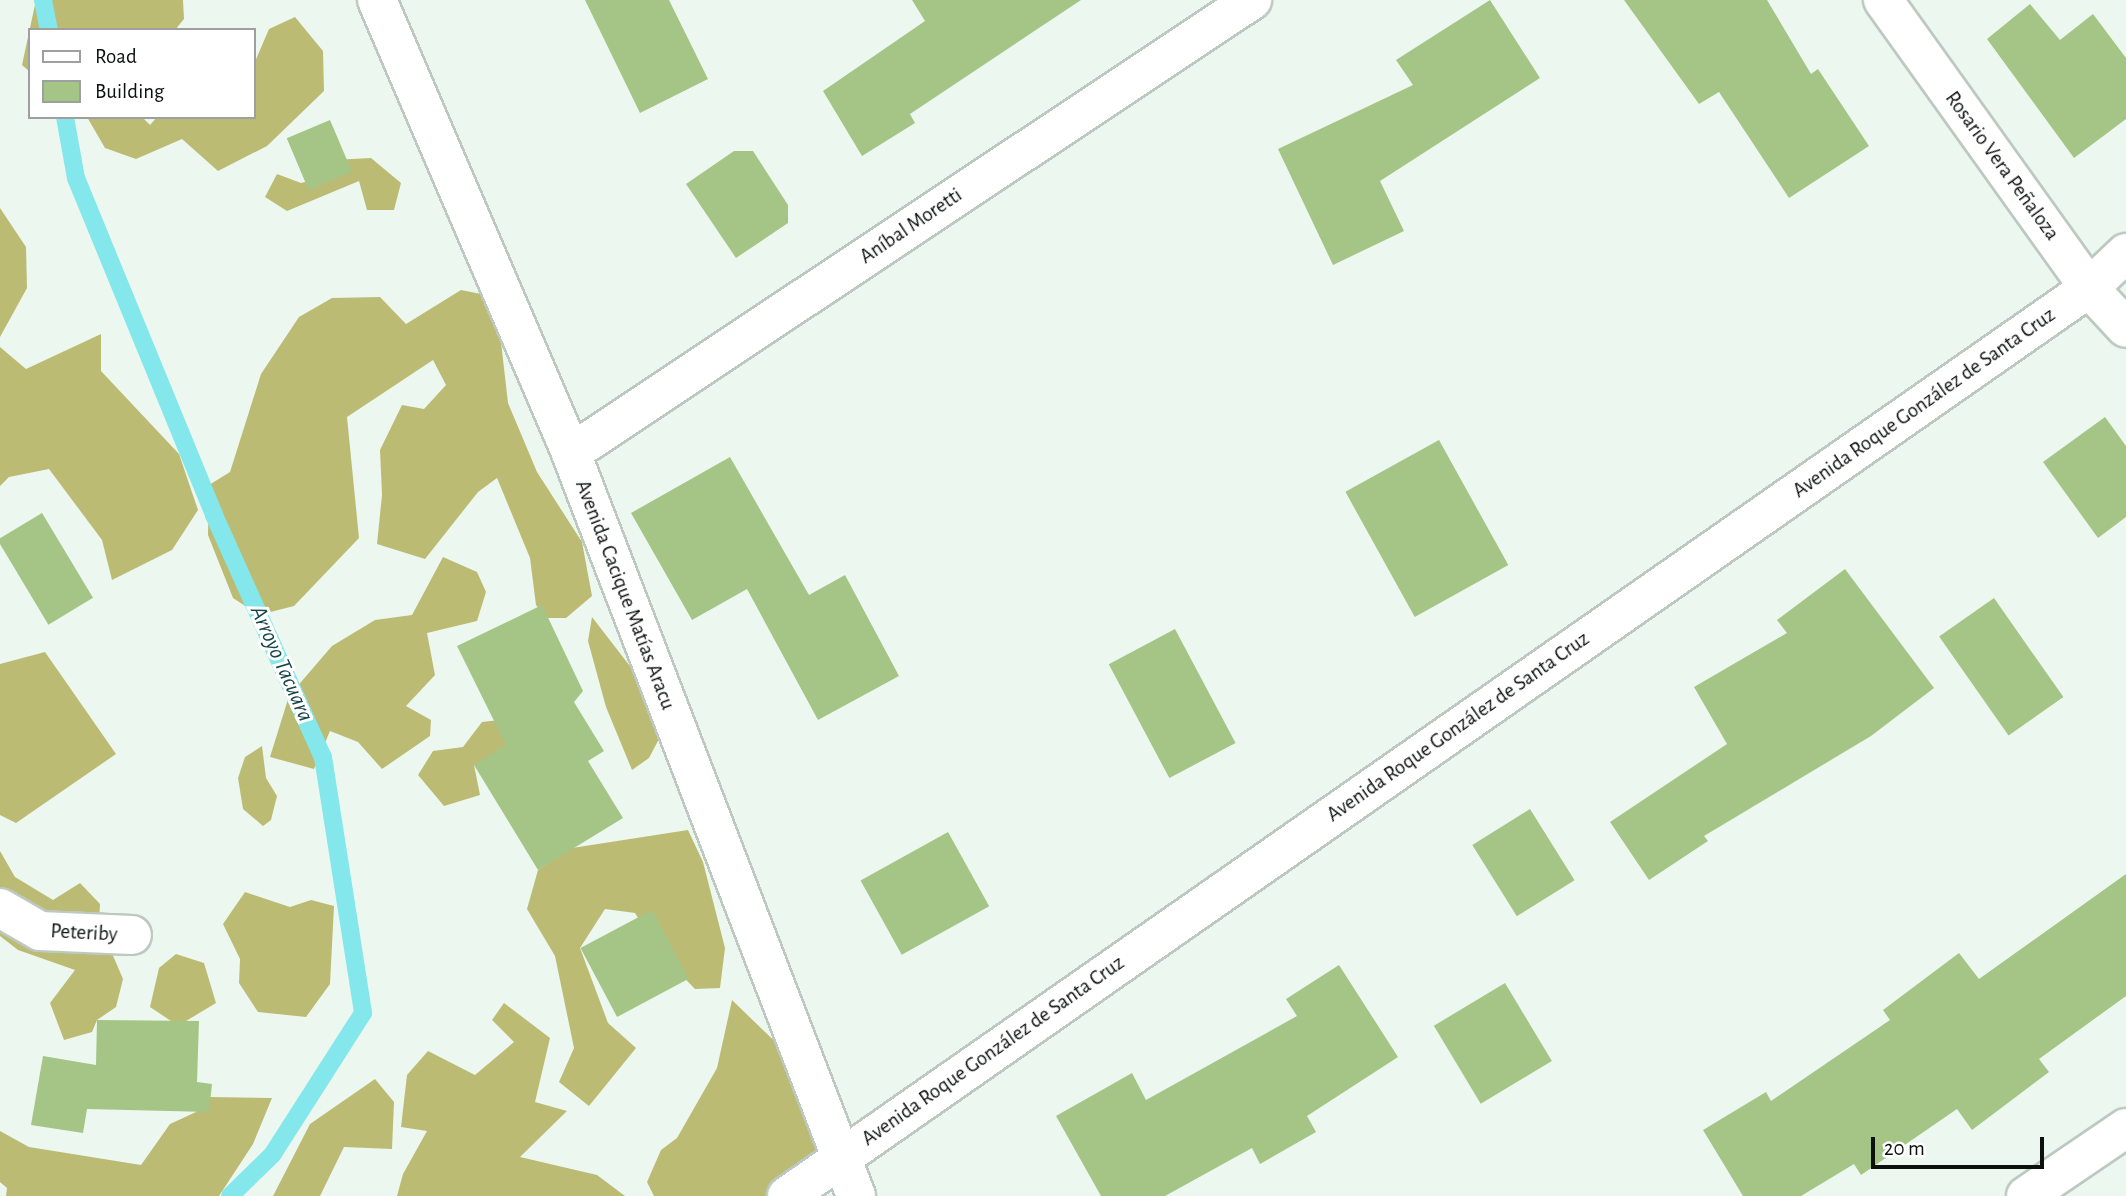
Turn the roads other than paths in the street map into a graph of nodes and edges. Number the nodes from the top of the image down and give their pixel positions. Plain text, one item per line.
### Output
1 (377, 0) edge
2 (1252, 0) edge
3 (1883, 0) edge
4 (2126, 253) edge
5 (2089, 288) junction
6 (2126, 328) edge
7 (571, 453) junction
8 (0, 908) edge
9 (132, 935) dead end
10 (2126, 1128) edge
11 (839, 1158) junction
12 (787, 1196) edge
13 (856, 1196) edge
14 (2026, 1196) edge

1 - 7 street, Avenida Cacique Matías Aracu
2 - 7 street, Aníbal Moretti
3 - 5 street, Rosario Vera Peñaloza
4 - 5 street, Avenida Roque González de Santa Cruz
5 - 6 street, Rosario Vera Peñaloza
5 - 11 street, Avenida Roque González de Santa Cruz
7 - 11 street, Avenida Cacique Matías Aracu
8 - 9 street, Peteriby
10 - 14 street
11 - 12 street, Avenida Roque González de Santa Cruz
11 - 13 street, Avenida Cacique Matías Aracu

